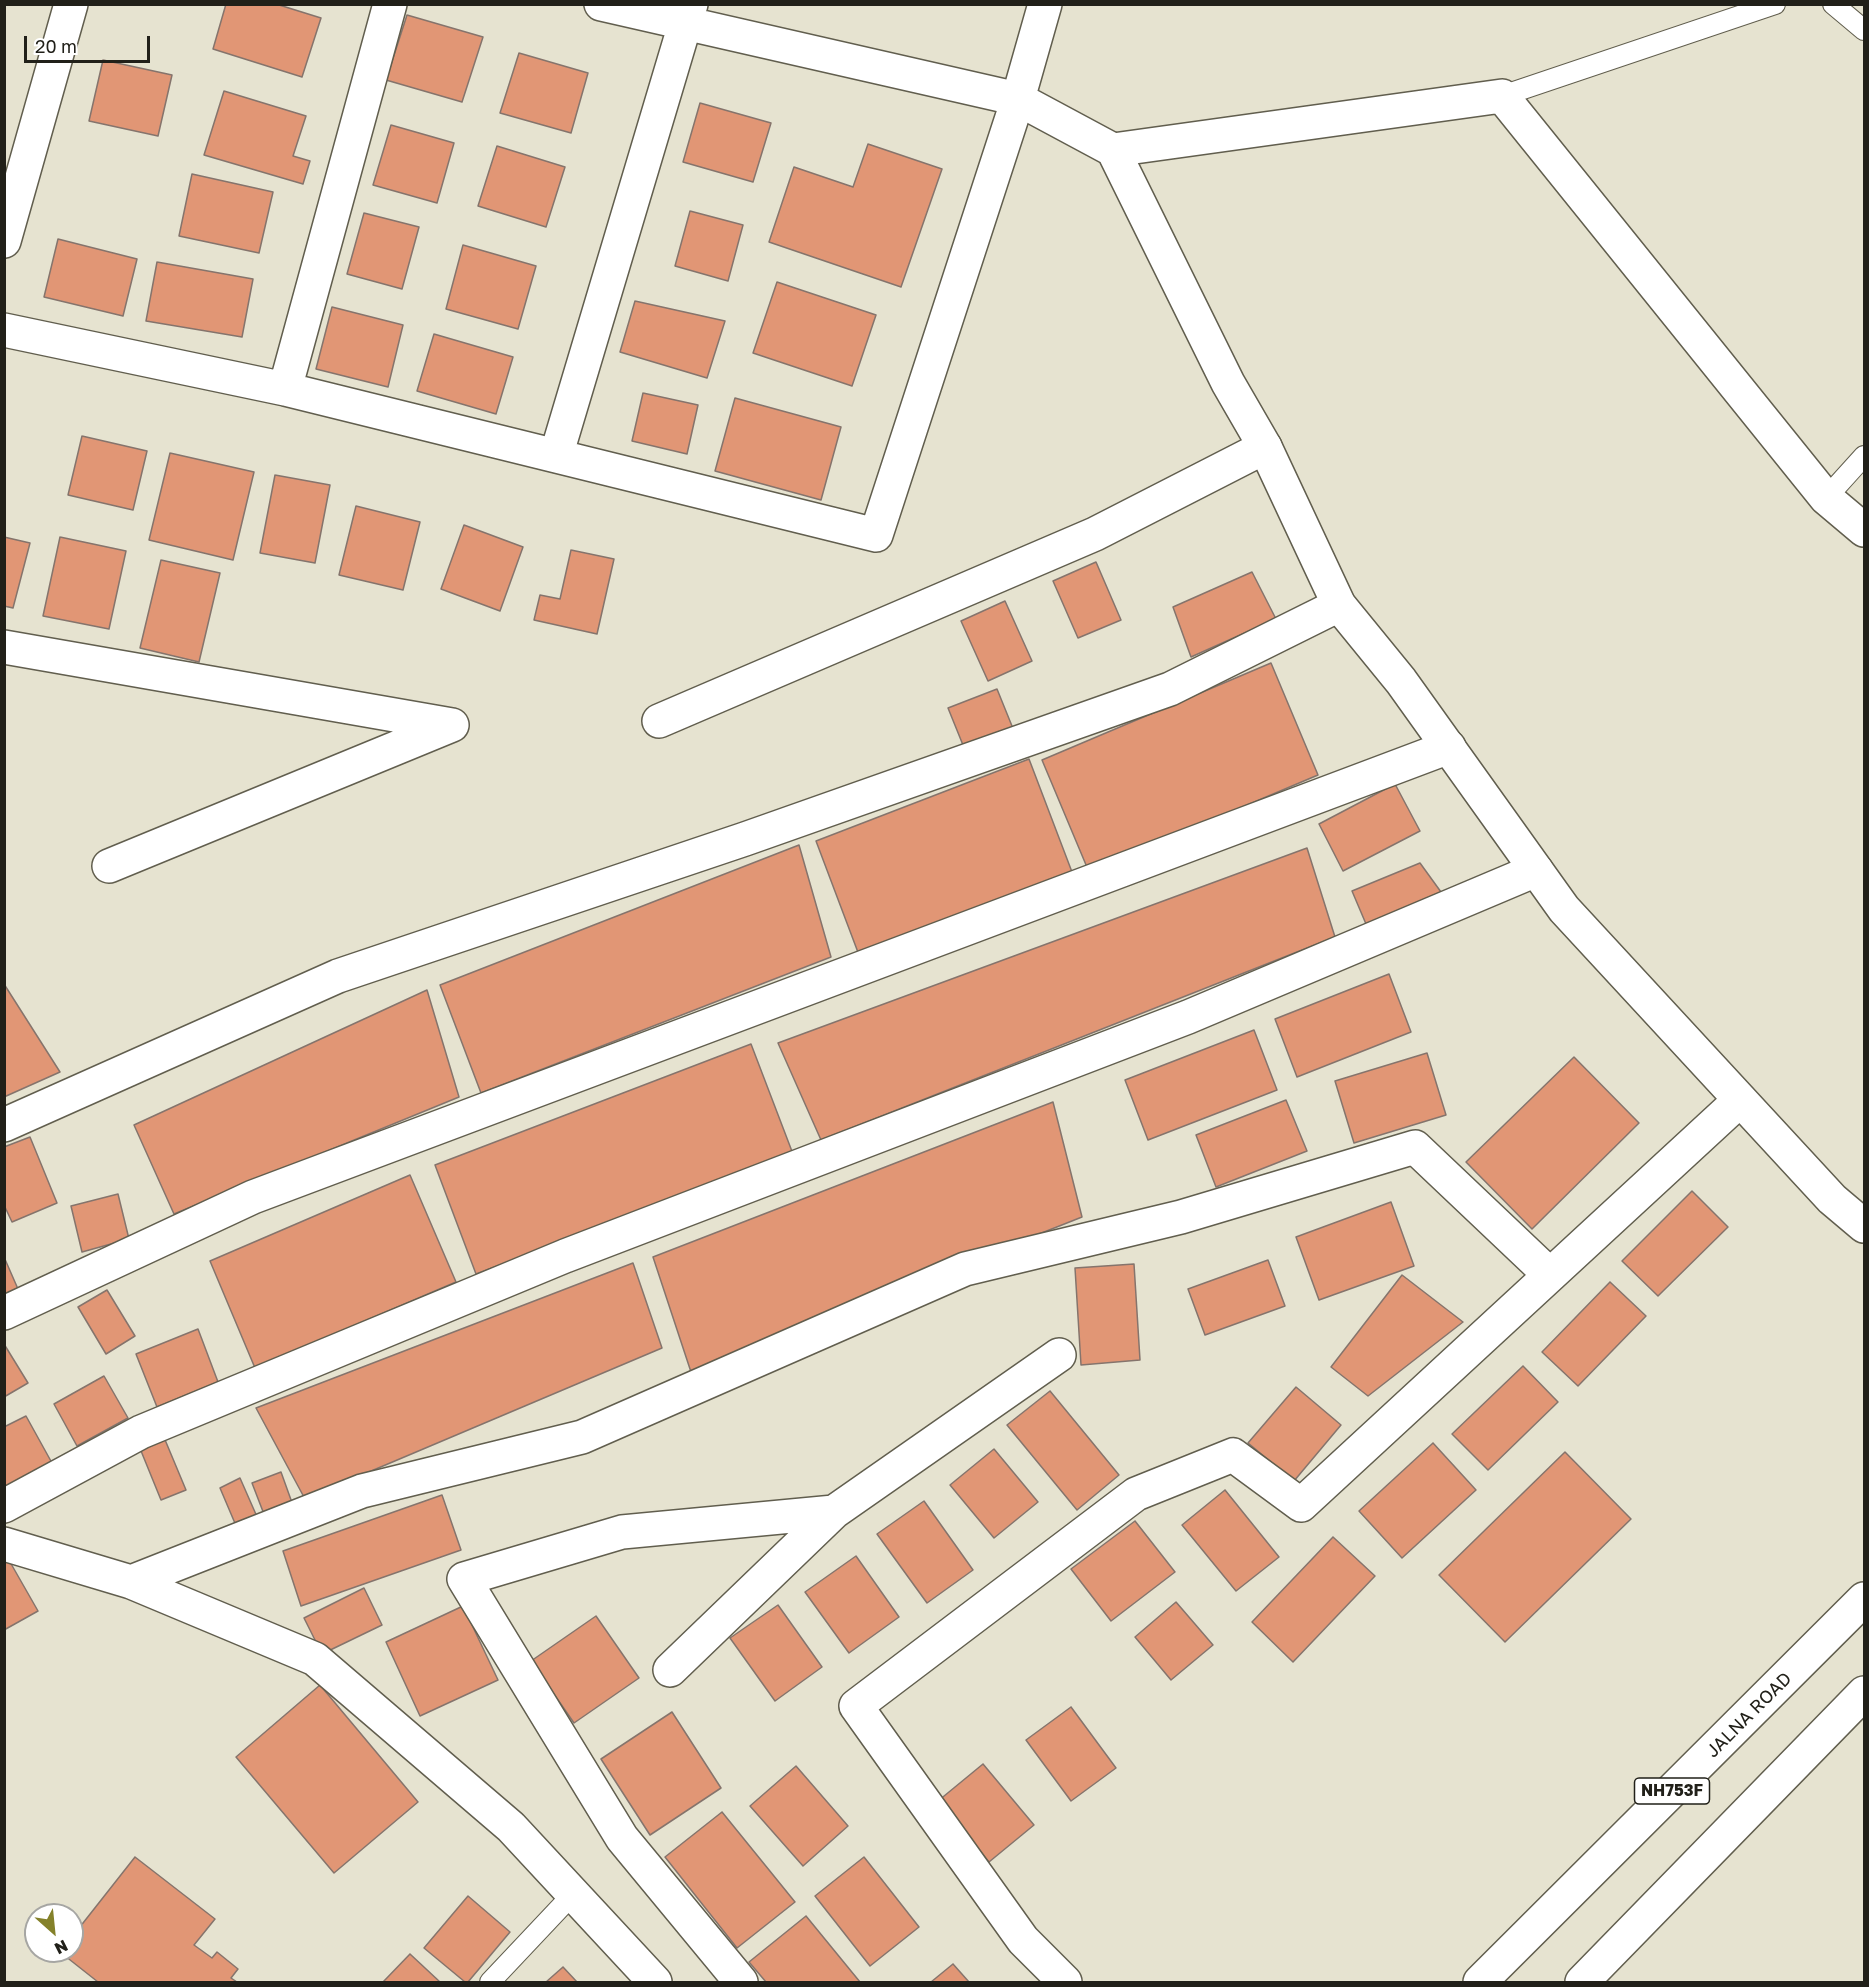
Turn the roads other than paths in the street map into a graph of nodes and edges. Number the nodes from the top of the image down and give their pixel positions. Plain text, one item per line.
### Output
1 (70, 4) edge
2 (390, 4) edge
3 (601, 4) edge
4 (1045, 4) edge
5 (1775, 4) edge
6 (1833, 4) edge
7 (689, 14) edge
8 (1864, 30) edge
9 (1502, 96) junction
10 (1018, 99) junction
11 (1113, 150) junction
12 (4, 241) edge
13 (4, 330) edge
14 (285, 388) junction
15 (1265, 447) junction
16 (556, 456) junction
17 (1864, 456) edge
18 (1826, 498) junction
19 (1864, 530) edge
20 (1339, 605) junction
21 (4, 647) edge
22 (659, 721) dead end
23 (1449, 747) junction
24 (109, 866) dead end
25 (1536, 870) junction
26 (1740, 1100) junction
27 (4, 1125) edge
28 (1864, 1226) edge
29 (1550, 1275) junction
30 (4, 1313) edge
31 (1059, 1355) dead end
32 (4, 1506) edge
33 (834, 1512) junction
34 (4, 1544) edge
35 (131, 1582) junction
36 (1864, 1599) edge
37 (670, 1670) dead end
38 (1864, 1693) edge
39 (573, 1894) junction
40 (490, 1983) edge
41 (655, 1983) edge
42 (741, 1983) edge
43 (1065, 1983) edge
44 (1480, 1983) edge
45 (1582, 1983) edge

1 - 12 main road
2 - 14 main road
3 - 7 main road
4 - 10 main road
5 - 9 lane
6 - 8 lane
7 - 10 main road
7 - 16 main road
9 - 11 main road
9 - 18 main road
10 - 11 main road
10 - 16 main road
11 - 15 main road
13 - 14 main road
14 - 16 main road
15 - 20 main road
15 - 22 main road
17 - 18 lane
18 - 19 main road
20 - 23 main road
20 - 27 main road
21 - 24 main road
23 - 25 main road
23 - 30 main road
25 - 26 main road
25 - 32 main road
26 - 28 main road
26 - 29 main road
29 - 35 main road
29 - 43 main road
31 - 33 main road
33 - 37 main road
33 - 42 main road
34 - 35 main road
35 - 39 main road
36 - 44 main road, JALNA ROAD / NH753F
38 - 45 main road
39 - 40 lane
39 - 41 main road

